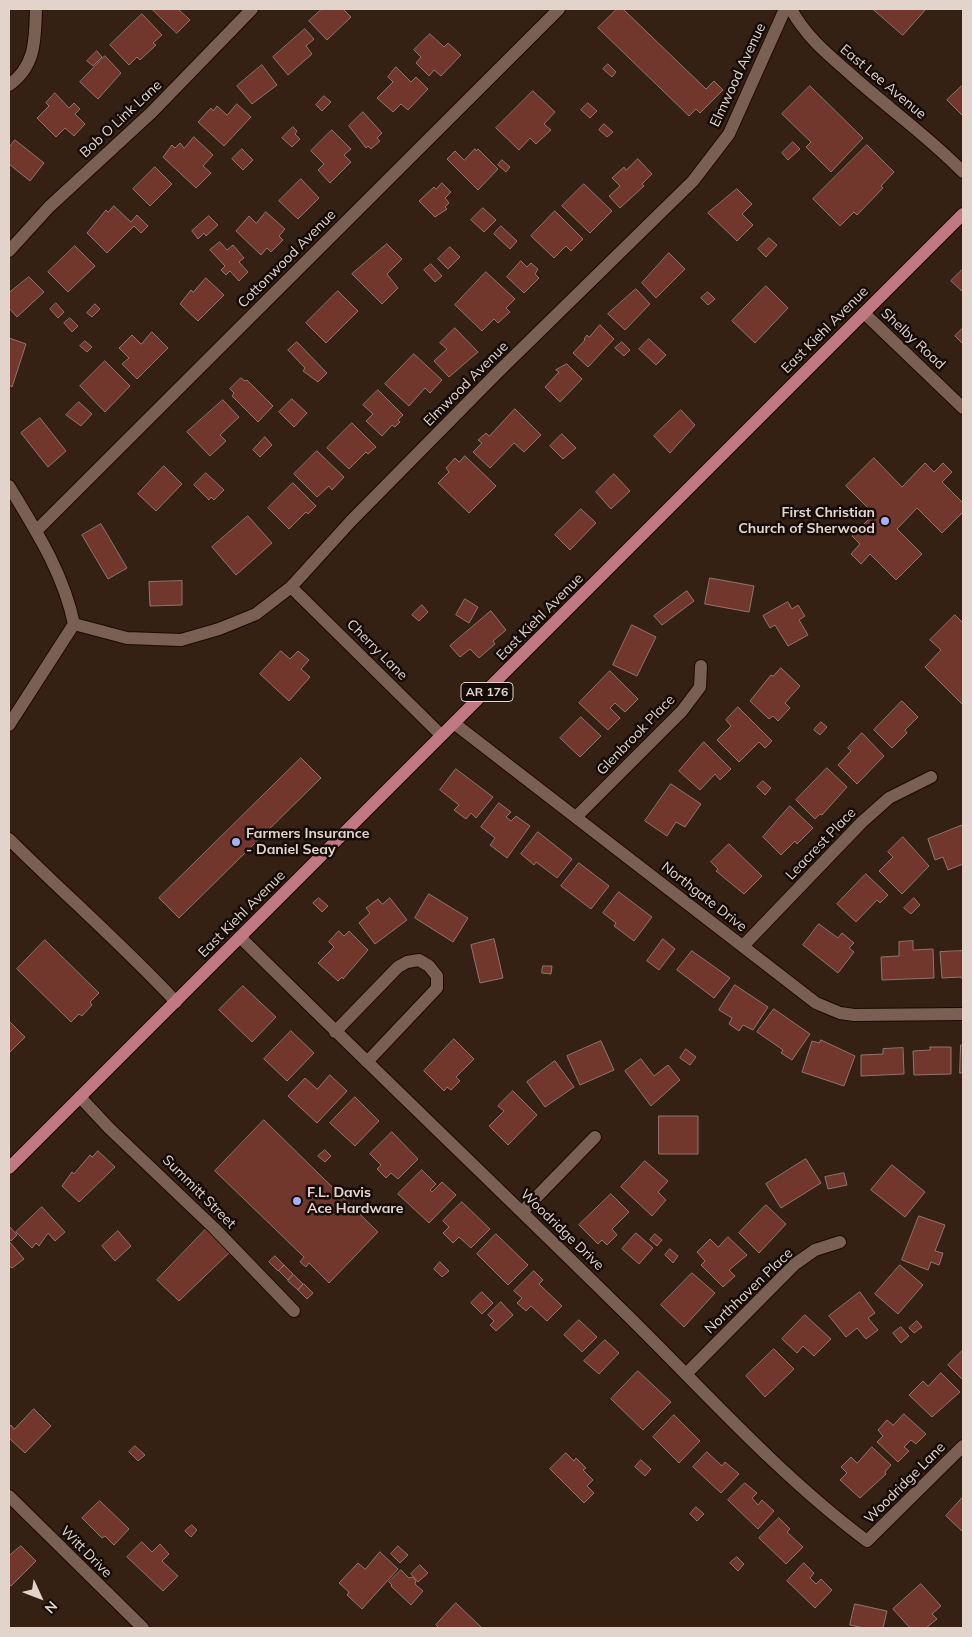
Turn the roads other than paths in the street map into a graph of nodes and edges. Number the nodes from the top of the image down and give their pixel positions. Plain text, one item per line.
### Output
1 (36, 9) edge
2 (252, 9) edge
3 (559, 9) edge
4 (785, 9) edge
5 (791, 9) edge
6 (9, 86) edge
7 (963, 172) edge
8 (963, 214) edge
9 (9, 251) edge
10 (864, 313) junction
11 (963, 408) edge
12 (9, 486) edge
13 (36, 531) junction
14 (291, 588) junction
15 (74, 624) junction
16 (701, 666) dead end
17 (455, 724) junction
18 (9, 725) edge
19 (441, 735) junction
20 (931, 777) dead end
21 (576, 816) junction
22 (9, 839) edge
23 (240, 937) junction
24 (743, 946) junction
25 (176, 1002) junction
26 (963, 1014) edge
27 (335, 1032) junction
28 (367, 1062) junction
29 (80, 1097) junction
30 (595, 1137) dead end
31 (9, 1168) edge
32 (522, 1212) junction
33 (840, 1242) dead end
34 (294, 1311) dead end
35 (687, 1373) junction
36 (963, 1446) edge
37 (9, 1496) edge
38 (867, 1541) joint
39 (143, 1628) edge

1 - 6 street
2 - 9 street, Bob O Link Lane
3 - 13 street, Cottonwood Avenue
4 - 14 street, Elmwood Avenue
5 - 7 street, East Lee Avenue
8 - 10 main road, East Kiehl Avenue / AR 176
10 - 11 street, Shelby Road
10 - 17 main road, East Kiehl Avenue / AR 176
12 - 13 street
13 - 15 street
14 - 15 street, Elmwood Avenue
14 - 19 street, Cherry Lane
15 - 18 street
16 - 21 street, Glenbrook Place
17 - 19 main road, East Kiehl Avenue / AR 176
17 - 21 street, Northgate Drive
19 - 23 main road, East Kiehl Avenue / AR 176
20 - 24 street, Leacrest Place
21 - 24 street, Northgate Drive
22 - 25 street
23 - 25 main road, East Kiehl Avenue / AR 176
23 - 27 street, Woodridge Drive
24 - 26 street, Northgate Drive
25 - 29 main road, East Kiehl Avenue / AR 176
27 - 28 street, Woodridge Drive
27 - 28 street
28 - 32 street, Woodridge Drive
29 - 31 main road, East Kiehl Avenue / AR 176
29 - 34 street, Summitt Street
30 - 32 street
32 - 35 street, Woodridge Drive
33 - 35 street, Northhaven Place
35 - 38 street, Woodridge Drive
36 - 38 street, Woodridge Lane
37 - 39 street, Witt Drive

